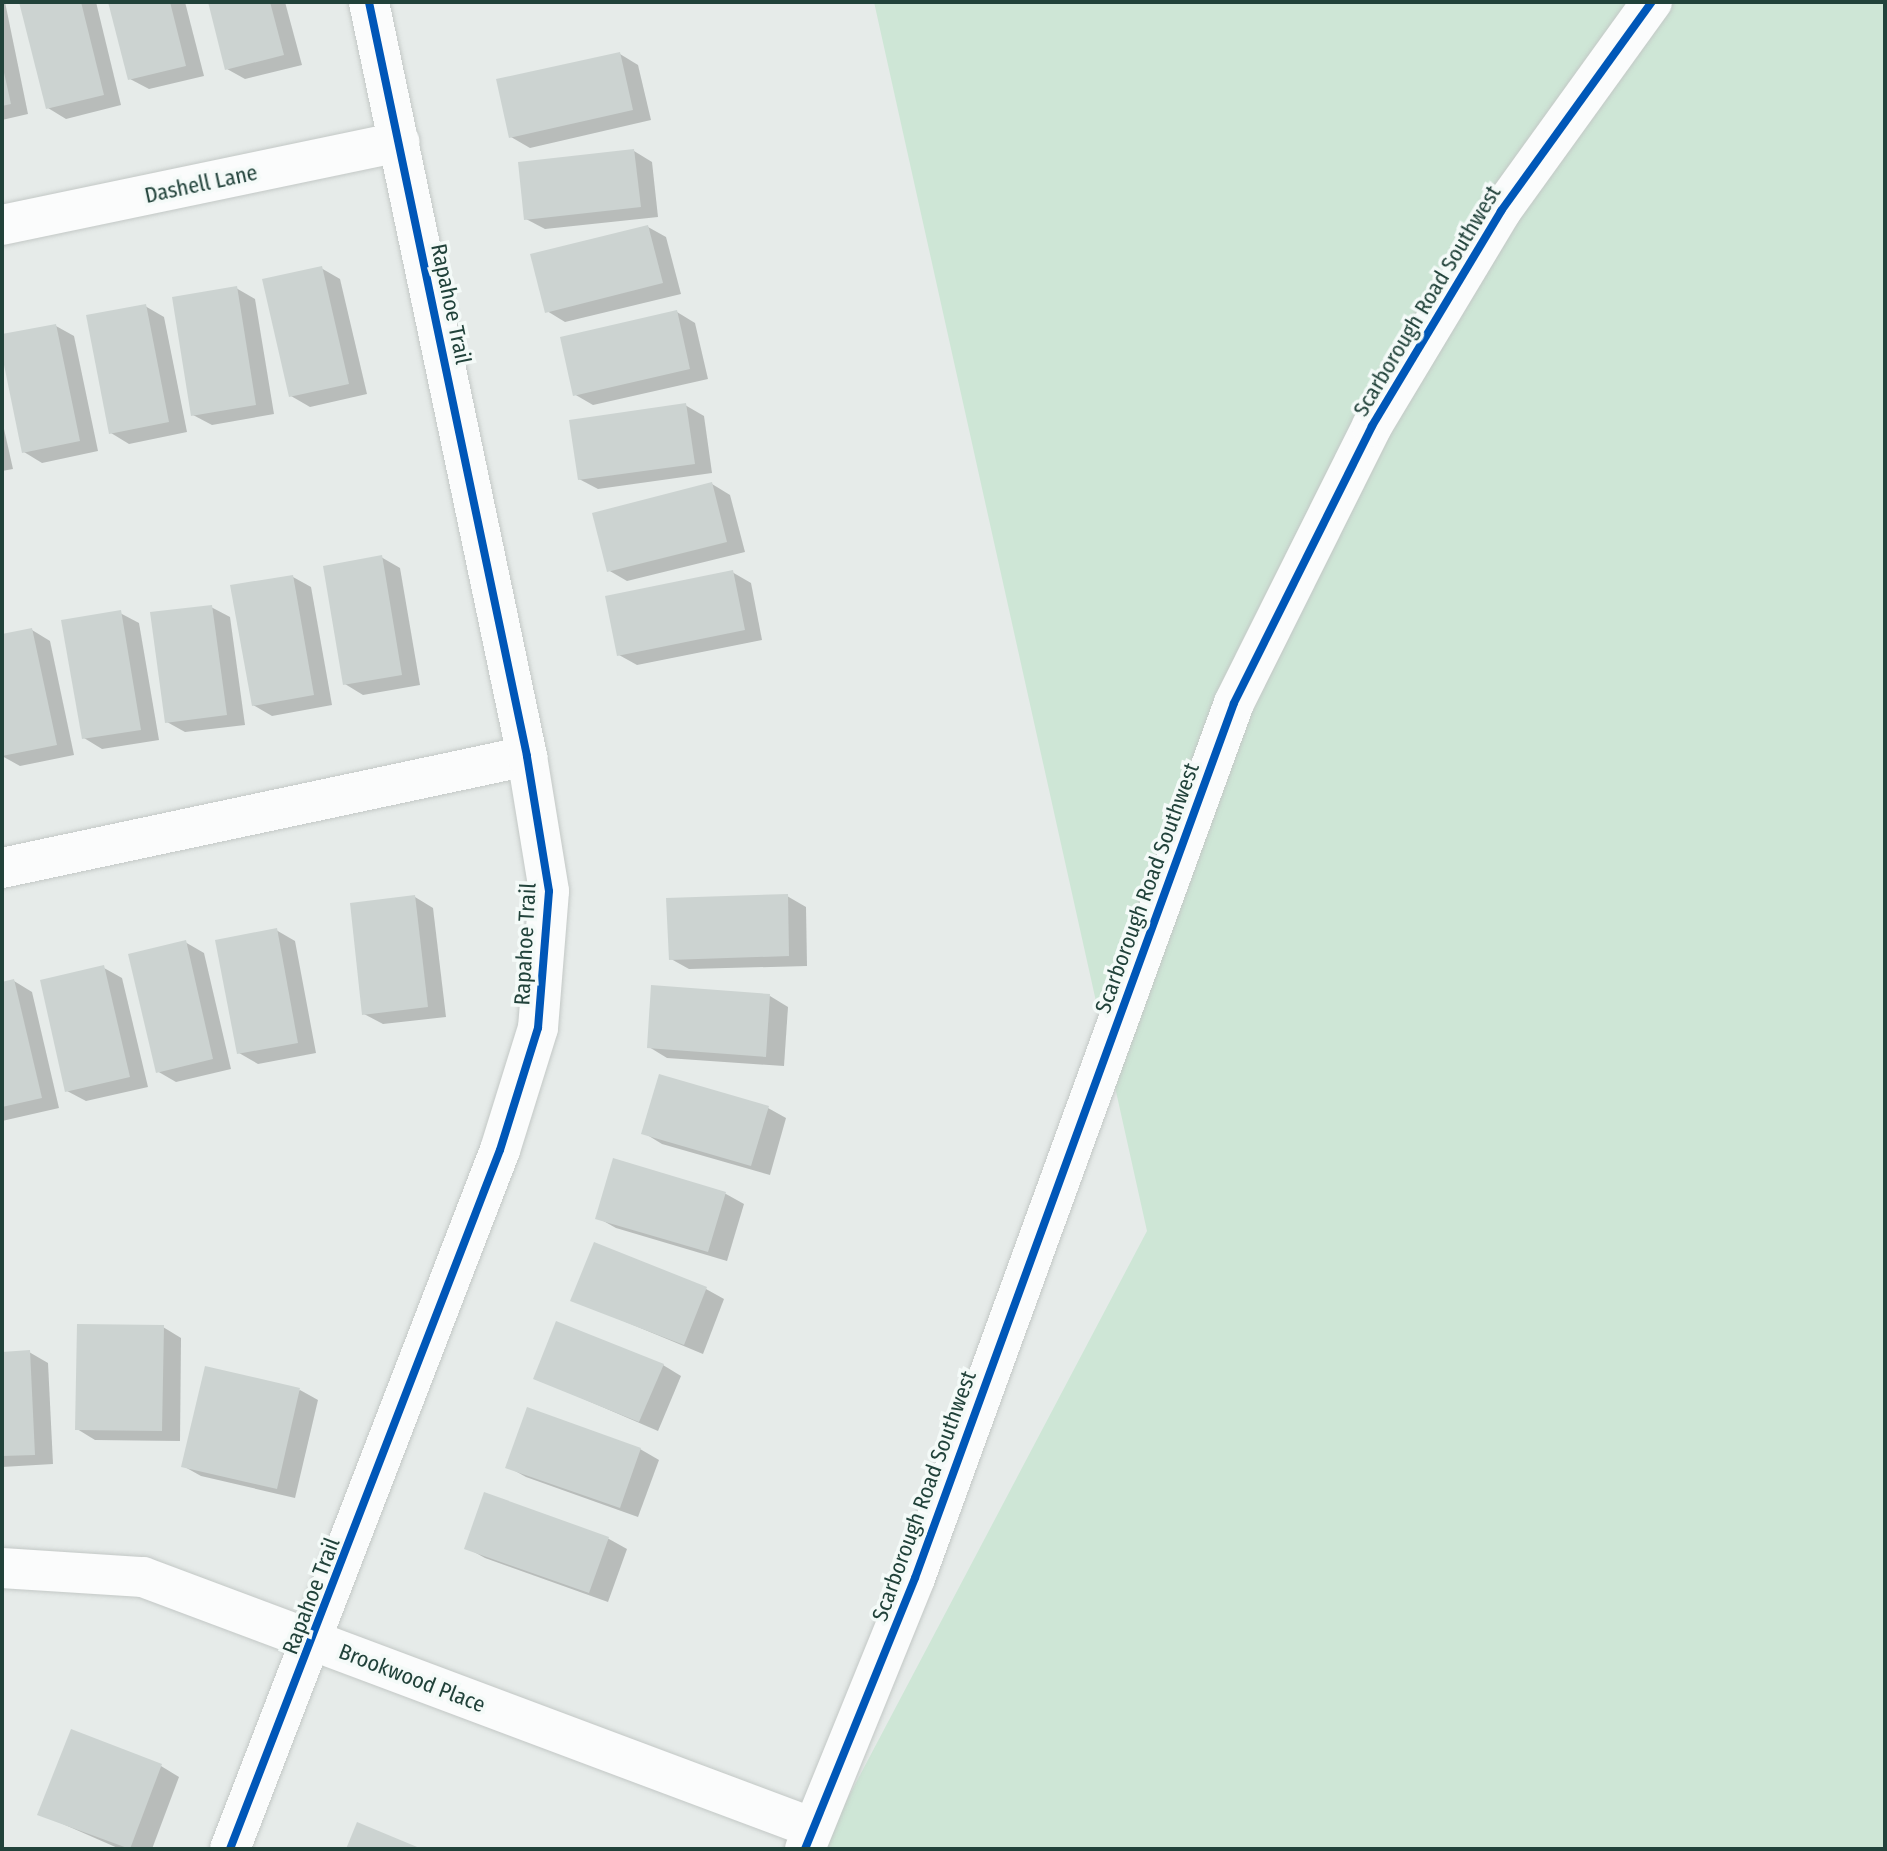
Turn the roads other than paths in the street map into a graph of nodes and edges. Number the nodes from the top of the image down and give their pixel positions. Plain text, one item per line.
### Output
1 (369, 2) edge
2 (1652, 2) edge
3 (399, 142) junction
4 (2, 225) edge
5 (527, 756) junction
6 (2, 868) edge
7 (2, 1568) edge
8 (313, 1641) junction
9 (809, 1838) edge
10 (230, 1849) edge

1 - 3 street, Rapahoe Trail
2 - 9 street, Scarborough Road Southwest
3 - 4 street, Dashell Lane
3 - 5 street, Rapahoe Trail
5 - 6 street
5 - 8 street, Rapahoe Trail
7 - 8 street, Brookwood Place
8 - 9 street, Brookwood Place
8 - 10 street, Rapahoe Trail

